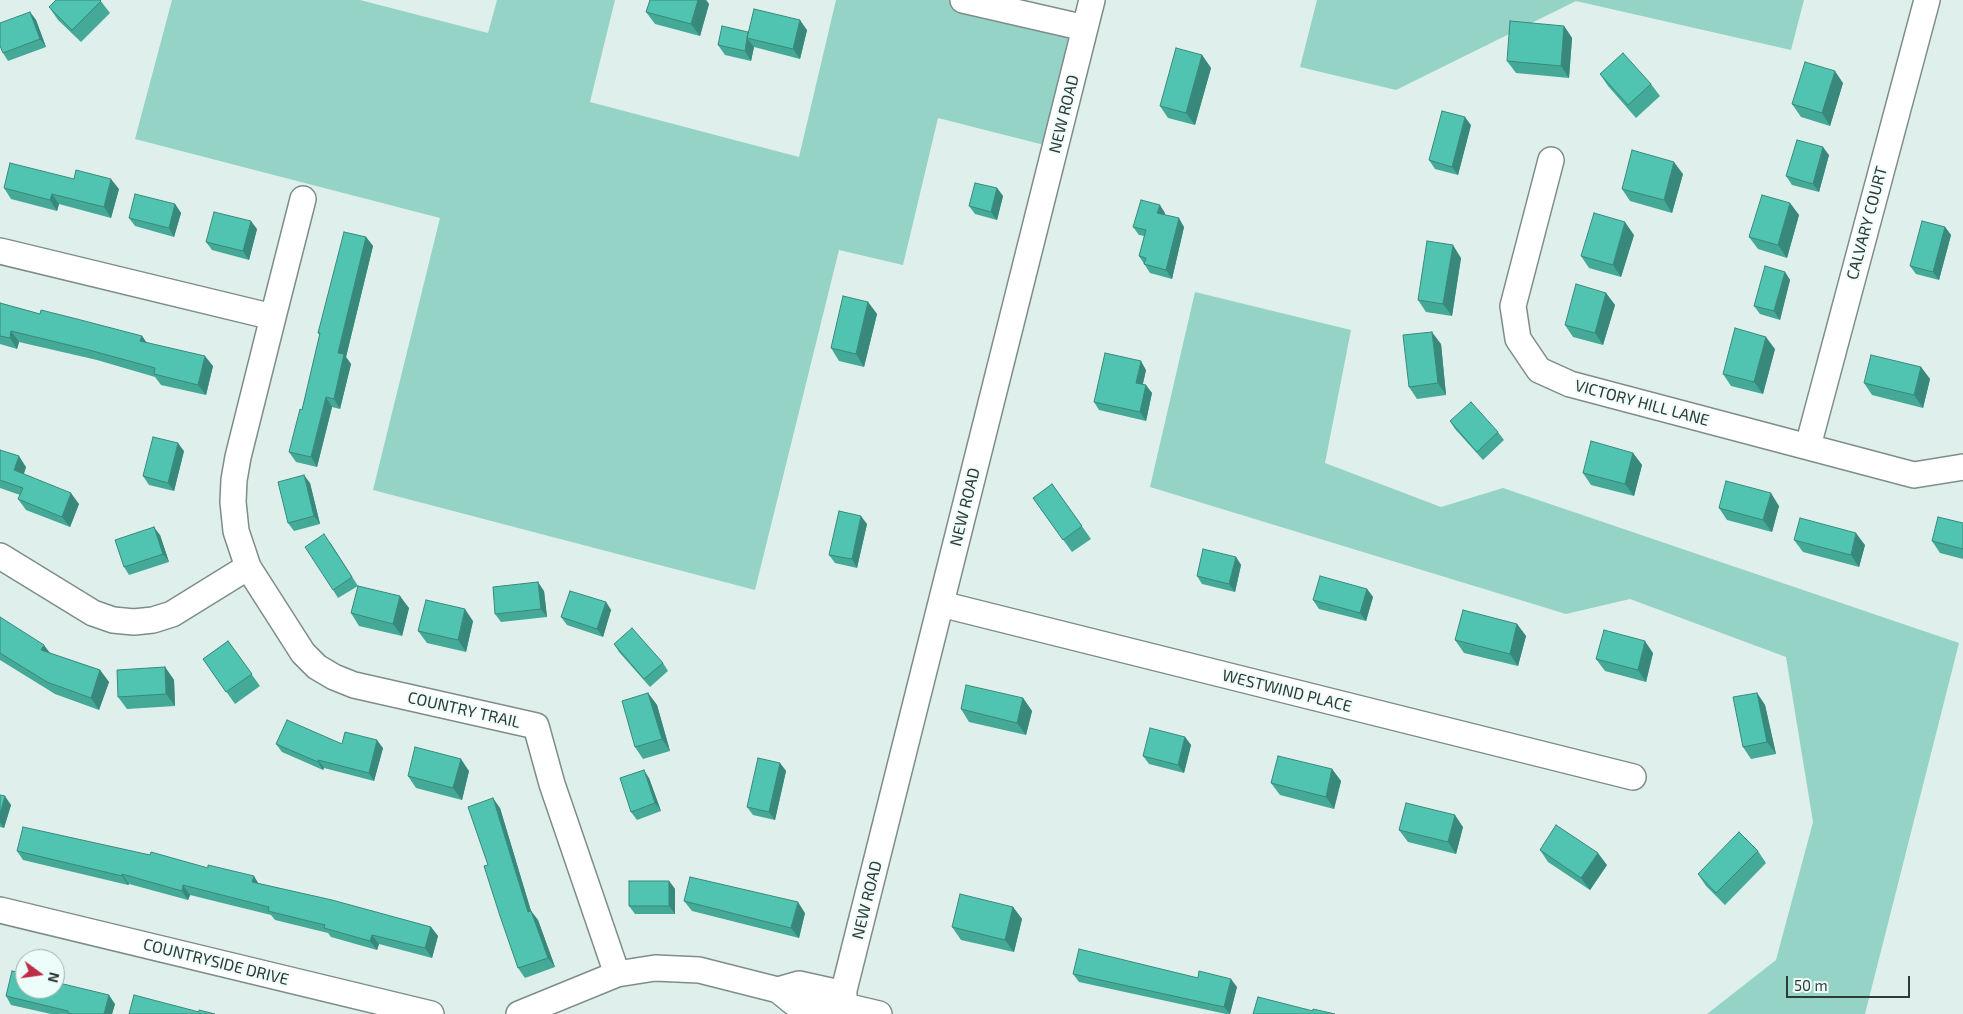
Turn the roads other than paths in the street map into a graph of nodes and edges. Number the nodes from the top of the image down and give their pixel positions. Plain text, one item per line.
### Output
1 (963, 0) edge
2 (1092, 0) edge
3 (1927, 0) edge
4 (1085, 28) junction
5 (1551, 160) dead end
6 (303, 199) dead end
7 (0, 251) edge
8 (272, 317) junction
9 (1808, 446) junction
10 (1963, 467) edge
11 (0, 556) edge
12 (248, 567) junction
13 (941, 604) junction
14 (1633, 777) dead end
15 (0, 910) edge
16 (617, 974) junction
17 (839, 1007) edge
18 (431, 1014) edge
19 (518, 1014) edge
20 (879, 1014) edge

1 - 4 street
2 - 4 street, NEW ROAD
3 - 9 street, CALVARY COURT
4 - 13 street, NEW ROAD
5 - 9 street, VICTORY HILL LANE
6 - 8 street, COUNTRY TRAIL
7 - 8 street
8 - 12 street, COUNTRY TRAIL
9 - 10 street, VICTORY HILL LANE
11 - 12 street
12 - 16 street, COUNTRY TRAIL
13 - 14 street, WESTWIND PLACE
13 - 17 street, NEW ROAD
15 - 18 street, COUNTRYSIDE DRIVE
16 - 17 street
16 - 19 street
17 - 20 street

